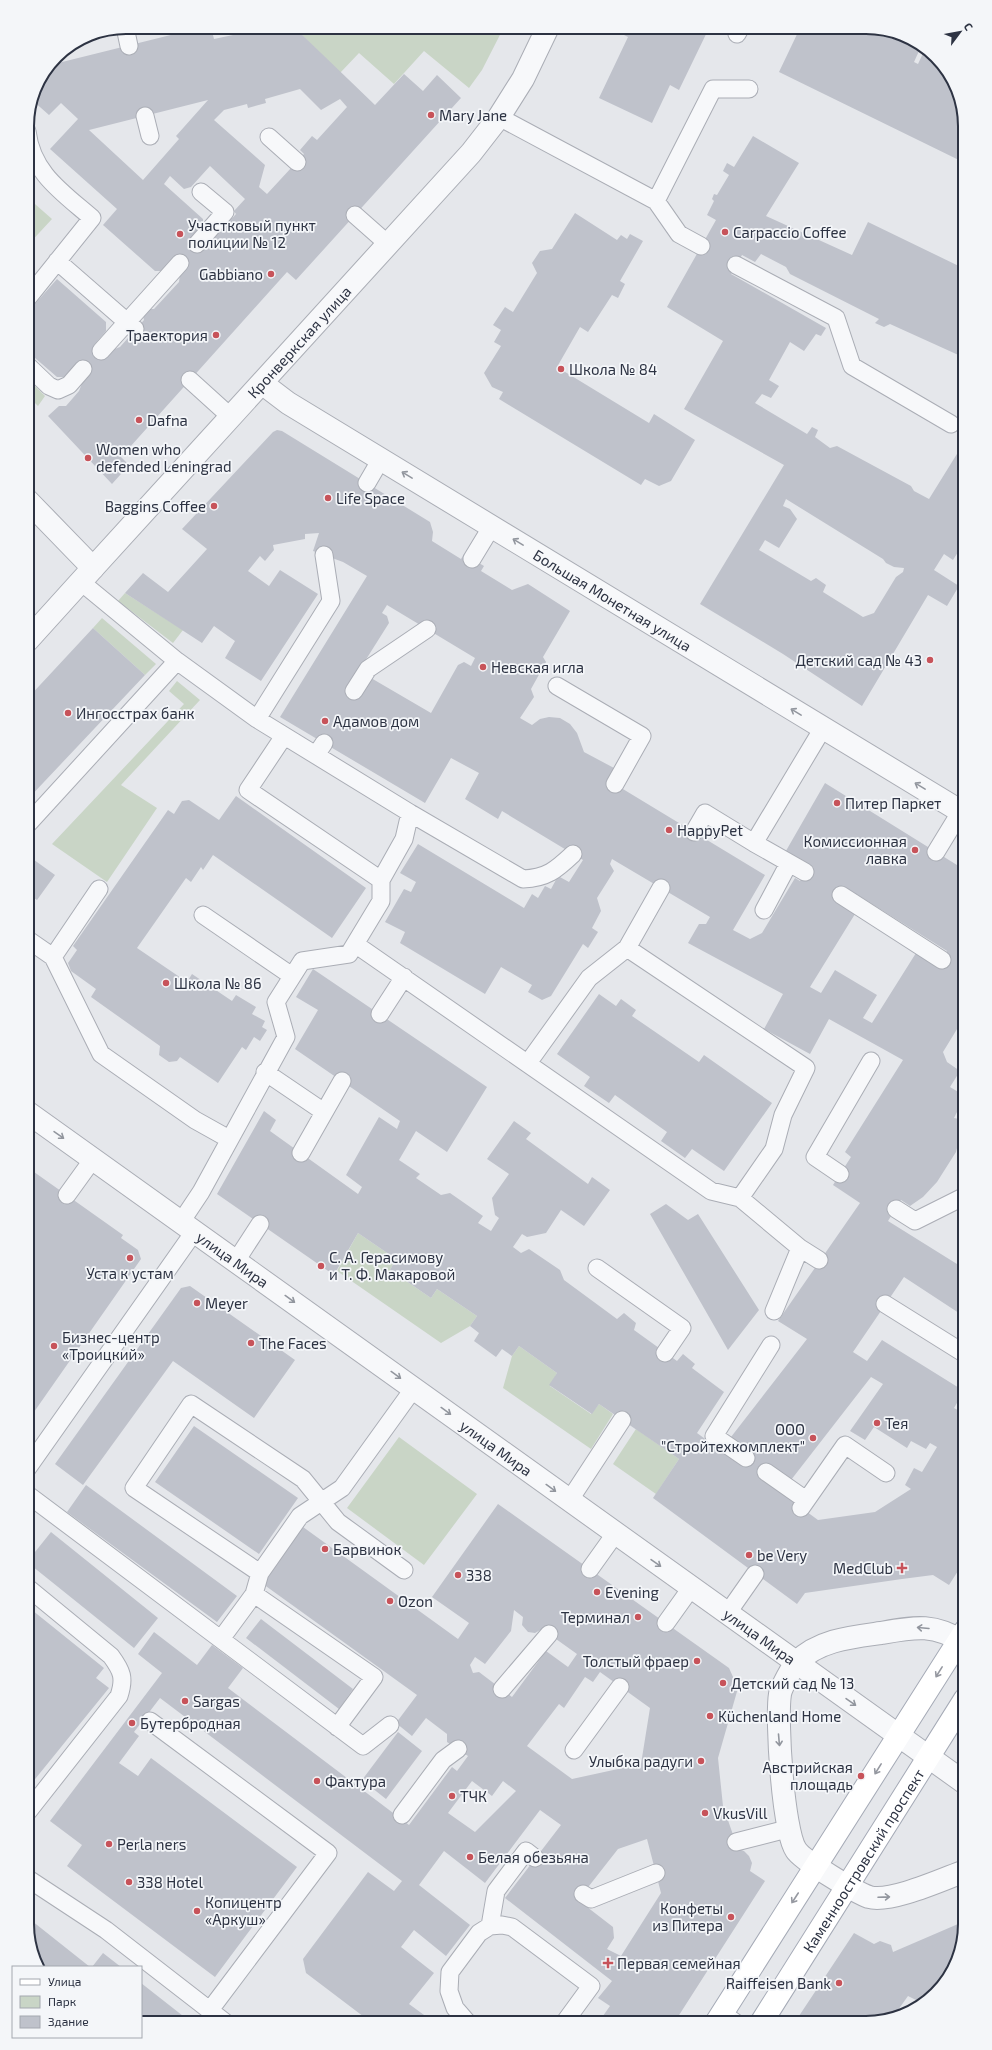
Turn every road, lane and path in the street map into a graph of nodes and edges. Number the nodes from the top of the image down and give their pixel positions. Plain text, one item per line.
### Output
1 (126, 34) edge
2 (545, 34) edge
3 (129, 46) dead end
4 (749, 89) dead end
5 (145, 116) dead end
6 (499, 117) junction
7 (150, 136) dead end
8 (269, 137) dead end
9 (34, 158) edge
10 (297, 162) dead end
11 (201, 192) dead end
12 (656, 201) junction
13 (355, 215) dead end
14 (197, 244) dead end
15 (389, 245) junction
16 (701, 246) dead end
17 (57, 261) junction
18 (180, 263) dead end
19 (736, 266) dead end
20 (34, 289) edge
21 (131, 326) junction
22 (100, 351) dead end
23 (83, 369) dead end
24 (34, 372) edge
25 (190, 380) dead end
26 (263, 384) junction
27 (232, 418) junction
28 (951, 424) dead end
29 (381, 459) junction
30 (367, 483) dead end
31 (34, 509) edge
32 (492, 526) junction
33 (324, 555) dead end
34 (472, 559) dead end
35 (87, 575) junction
36 (427, 630) dead end
37 (34, 633) edge
38 (177, 661) junction
39 (557, 686) dead end
40 (354, 692) dead end
41 (257, 719) junction
42 (823, 728) junction
43 (284, 736) junction
44 (615, 784) dead end
45 (958, 810) edge
46 (410, 813) junction
47 (34, 817) edge
48 (958, 820) edge
49 (694, 832) dead end
50 (754, 842) junction
51 (936, 852) dead end
52 (573, 854) dead end
53 (789, 863) junction
54 (805, 872) dead end
55 (380, 880) junction
56 (661, 888) dead end
57 (99, 889) dead end
58 (841, 895) dead end
59 (764, 910) dead end
60 (203, 915) dead end
61 (34, 944) edge
62 (355, 944) junction
63 (628, 948) junction
64 (53, 956) junction
65 (942, 960) dead end
66 (292, 976) junction
67 (404, 976) junction
68 (380, 1014) dead end
69 (872, 1061) dead end
70 (528, 1062) junction
71 (265, 1072) junction
72 (342, 1082) dead end
73 (324, 1112) junction
74 (34, 1117) edge
75 (229, 1139) junction
76 (301, 1153) dead end
77 (93, 1159) junction
78 (840, 1174) dead end
79 (67, 1195) dead end
80 (740, 1198) junction
81 (958, 1200) edge
82 (896, 1209) dead end
83 (260, 1224) dead end
84 (187, 1227) junction
85 (800, 1248) junction
86 (236, 1260) junction
87 (819, 1260) dead end
88 (597, 1268) dead end
89 (885, 1304) dead end
90 (774, 1311) dead end
91 (771, 1345) dead end
92 (958, 1350) edge
93 (665, 1353) dead end
94 (414, 1388) junction
95 (622, 1420) dead end
96 (34, 1458) edge
97 (746, 1458) dead end
98 (766, 1472) dead end
99 (886, 1473) dead end
100 (34, 1499) edge
101 (322, 1502) junction
102 (570, 1502) junction
103 (615, 1534) junction
104 (590, 1569) dead end
105 (404, 1570) dead end
106 (260, 1573) junction
107 (755, 1574) dead end
108 (691, 1588) junction
109 (34, 1593) edge
110 (254, 1594) junction
111 (727, 1614) junction
112 (666, 1623) dead end
113 (549, 1634) dead end
114 (958, 1636) edge
115 (221, 1639) junction
116 (958, 1646) edge
117 (796, 1663) junction
118 (620, 1687) dead end
119 (502, 1689) dead end
120 (958, 1710) edge
121 (150, 1721) dead end
122 (390, 1725) dead end
123 (337, 1726) junction
124 (899, 1736) junction
125 (458, 1749) dead end
126 (574, 1750) dead end
127 (929, 1757) junction
128 (958, 1778) edge
129 (34, 1804) edge
130 (402, 1815) dead end
131 (788, 1829) junction
132 (736, 1842) dead end
133 (535, 1858) dead end
134 (816, 1866) junction
135 (656, 1873) dead end
136 (958, 1874) edge
137 (34, 1883) edge
138 (848, 1886) junction
139 (583, 1894) dead end
140 (490, 1926) junction
141 (210, 2010) junction
142 (217, 2016) edge
143 (462, 2016) edge
144 (571, 2016) edge
145 (727, 2016) edge
146 (765, 2016) edge

1 - 3 lane
2 - 6 street, Кронверкская улица
4 - 12 lane
5 - 7 lane
6 - 12 lane
6 - 15 street, Кронверкская улица
8 - 10 lane
9 - 17 lane
11 - 14 lane
12 - 16 lane
13 - 15 lane
15 - 26 street, Кронверкская улица
17 - 20 lane
17 - 21 lane
18 - 21 lane
19 - 28 lane
21 - 22 lane
23 - 24 lane
25 - 27 lane
26 - 27 street, Кронверкская улица
26 - 29 street, Большая Монетная улица
27 - 35 street, Кронверкская улица
29 - 30 lane
32 -> 29 street, Большая Монетная улица
31 - 35 street
32 - 34 lane
42 -> 32 street, Большая Монетная улица
33 - 41 lane
35 - 37 street, Кронверкская улица
35 - 38 lane
36 - 40 lane
38 - 41 lane
38 - 47 lane
39 - 44 lane
41 - 43 lane
45 -> 42 street, Большая Монетная улица
42 - 50 lane
43 - 46 lane
43 - 55 lane
46 - 52 lane
46 - 55 lane
48 - 51 lane
49 - 50 lane
50 - 53 lane
53 - 54 lane
53 - 59 lane
55 - 62 lane
56 - 63 lane
57 - 64 lane
58 - 65 lane
60 - 66 lane
61 - 64 lane
62 - 66 lane
62 - 67 lane
63 - 70 lane
63 - 80 lane
64 - 75 lane
66 - 71 lane
67 - 68 lane
67 - 70 lane
69 - 78 lane
70 - 80 lane
71 - 73 lane
71 - 75 lane
72 - 73 lane
73 - 76 lane
74 -> 77 street, улица Мира
75 - 84 lane
77 - 79 lane
77 - 84 street, улица Мира
80 - 85 lane
81 - 82 lane
83 - 86 lane
84 - 86 street, улица Мира
84 - 96 lane
85 - 87 lane
85 - 90 lane
86 -> 94 street, улица Мира
88 - 93 lane
89 - 92 lane
91 - 97 lane
94 - 101 lane
94 -> 102 street, улица Мира
95 - 102 lane
98 - 99 lane
100 - 115 lane
101 - 105 lane
101 - 106 lane
101 - 106 lane
102 - 103 street, улица Мира
103 - 104 lane
103 -> 108 street, улица Мира
106 - 110 lane
107 - 111 lane
108 - 111 street, улица Мира
108 - 112 lane
109 - 129 lane
110 - 115 lane
110 - 123 lane
111 - 117 street, улица Мира
113 - 119 lane
114 -> 117 street
115 - 123 lane
116 -> 124 main road
117 -> 124 street, улица Мира
117 -> 131 street
118 - 126 lane
120 - 127 main road, Каменноостровский проспект
121 - 141 lane
122 - 123 lane
124 - 127 street, улица Мира
124 -> 134 main road
125 - 130 lane
127 - 128 street, улица Мира
127 - 138 main road, Каменноостровский проспект
131 - 132 lane
131 - 134 street
133 - 140 lane
134 - 138 street
134 -> 145 main road
135 - 139 lane
138 -> 136 street
137 - 141 lane
138 - 146 main road, Каменноостровский проспект
140 - 143 lane
140 - 144 lane
141 - 142 lane

